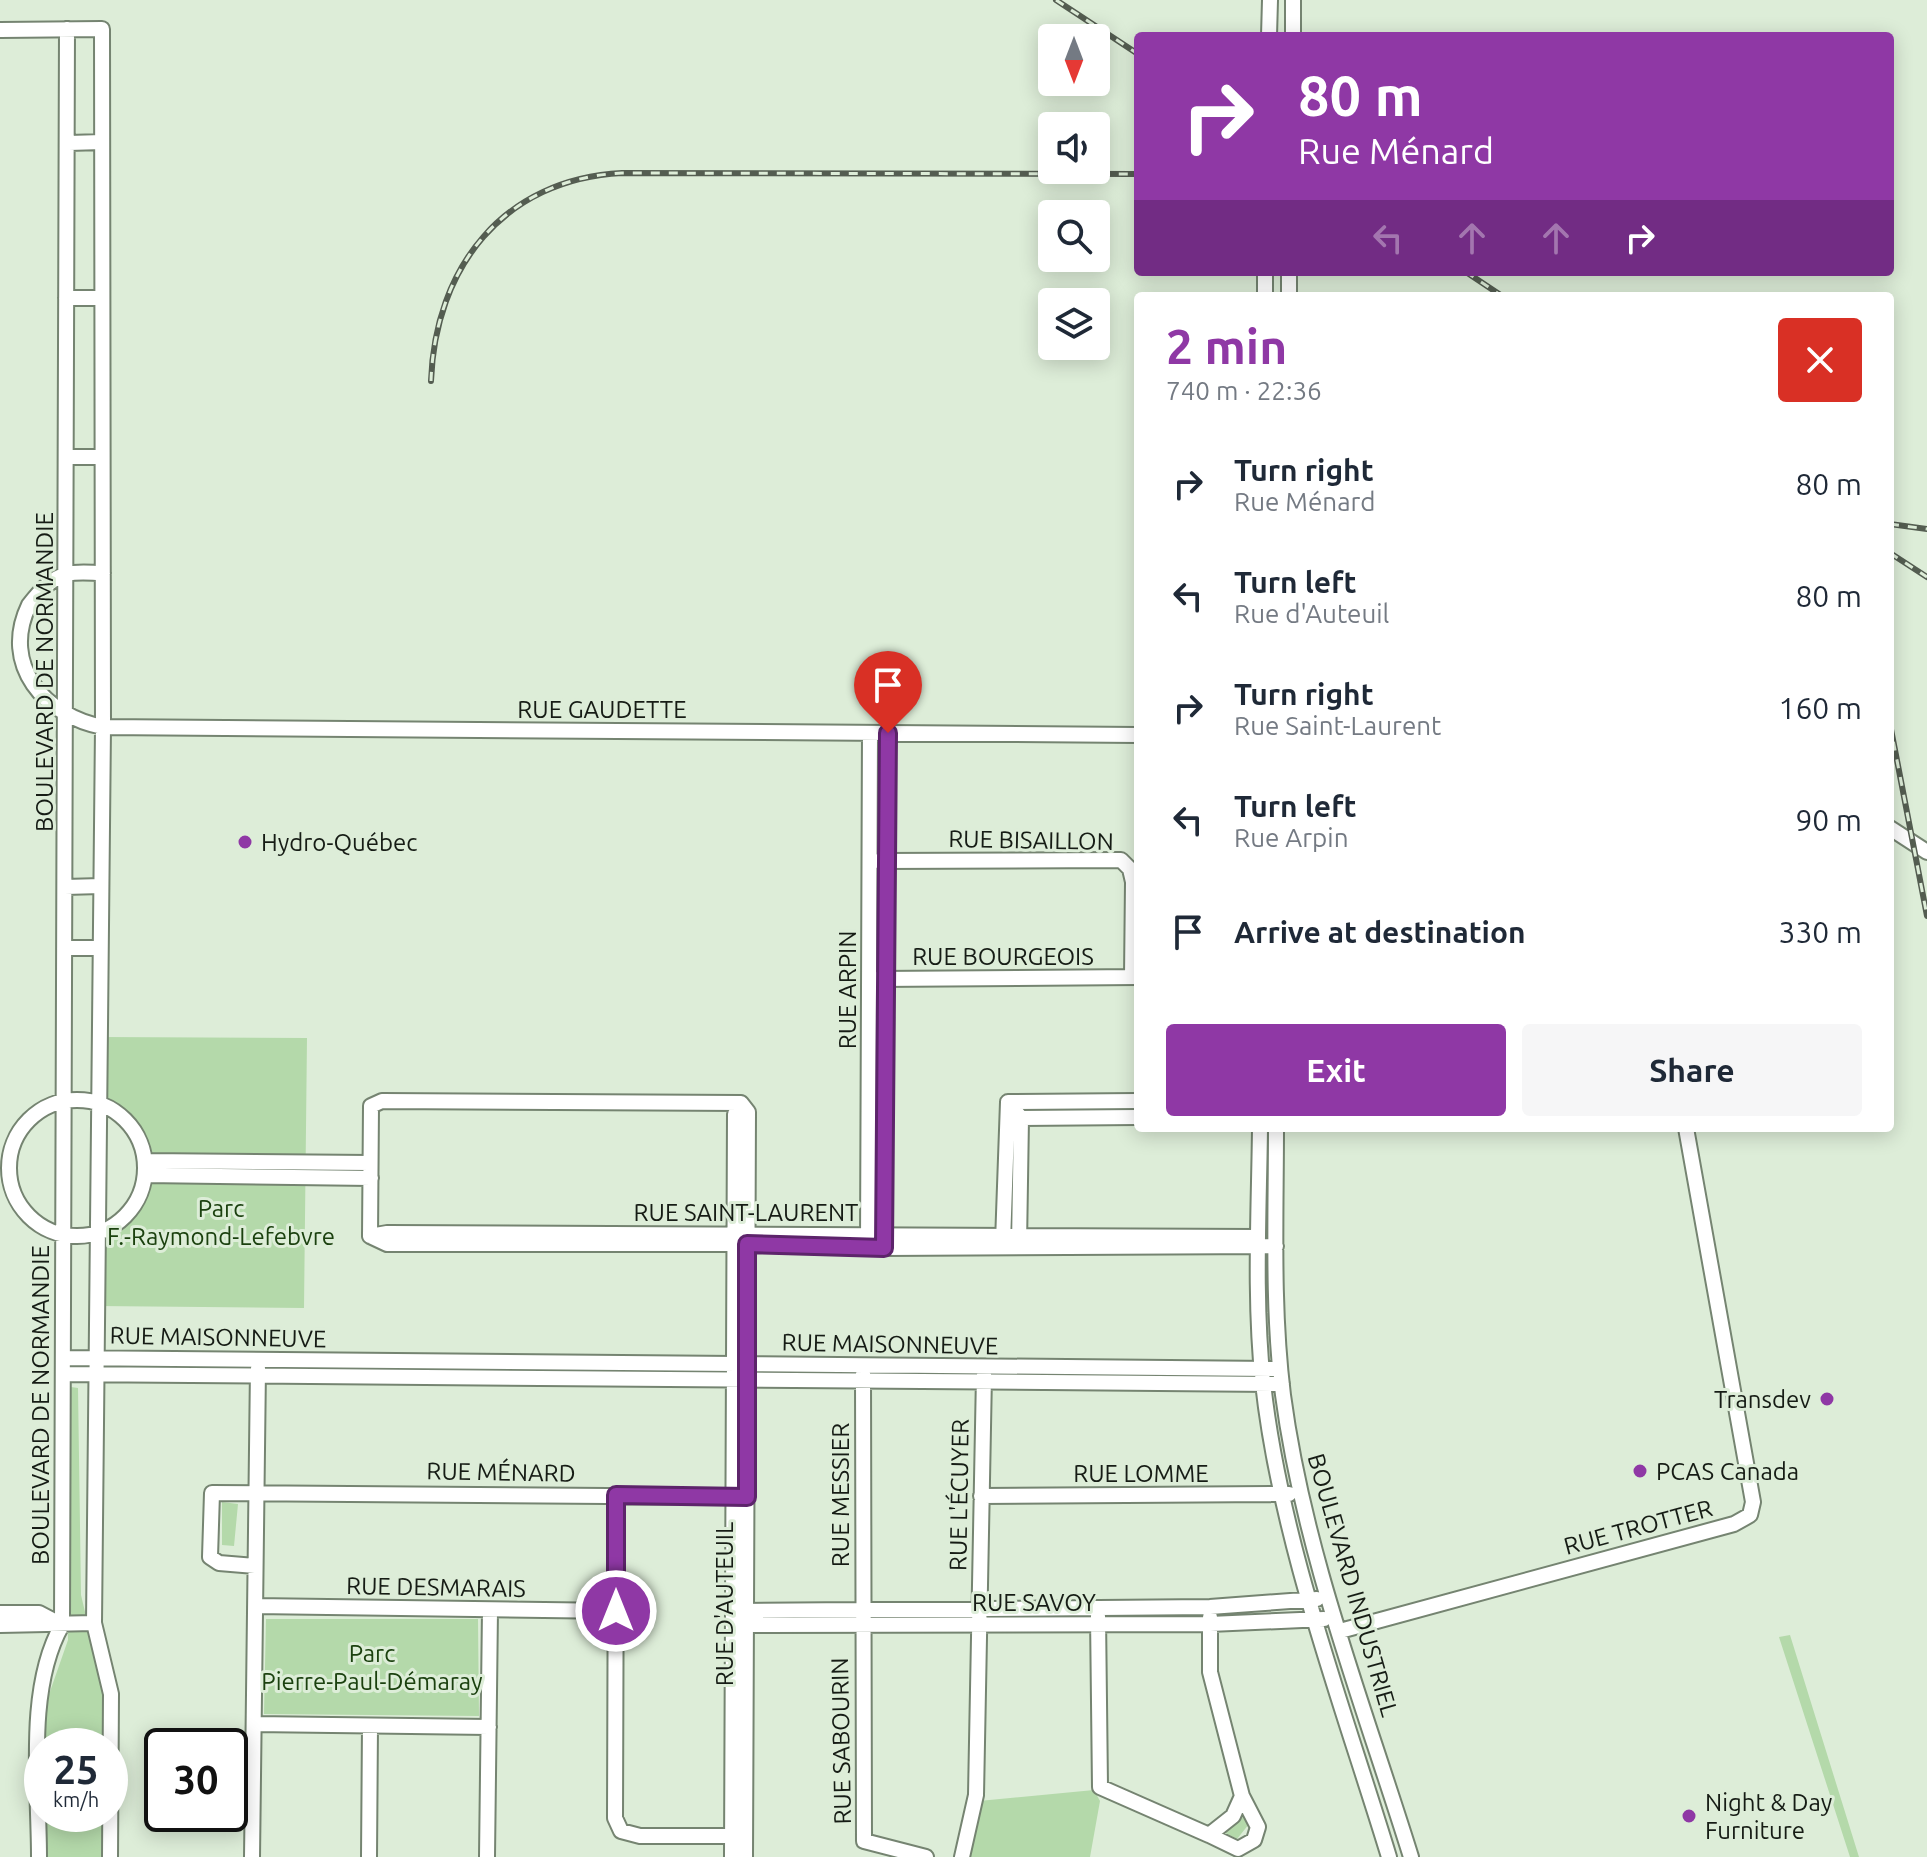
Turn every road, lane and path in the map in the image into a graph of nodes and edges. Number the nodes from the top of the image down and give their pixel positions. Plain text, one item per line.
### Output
1 (1270, 0) edge
2 (1293, 0) edge
3 (67, 29) junction
4 (0, 30) edge
5 (1269, 30) edge
6 (1293, 32) edge
7 (102, 142) junction
8 (69, 143) junction
9 (66, 298) junction
10 (102, 298) junction
11 (66, 457) junction
12 (101, 457) junction
13 (67, 573) junction
14 (103, 573) junction
15 (6, 643) edge
16 (67, 718) junction
17 (103, 727) junction
18 (870, 733) junction
19 (888, 733) junction
20 (1134, 735) edge
21 (1894, 831) edge
22 (1927, 852) edge
23 (869, 861) junction
24 (887, 861) junction
25 (101, 886) junction
26 (65, 887) junction
27 (1134, 930) edge
28 (64, 948) junction
29 (100, 948) junction
30 (1134, 977) edge
31 (869, 979) junction
32 (886, 979) junction
33 (1130, 1101) edge
34 (62, 1102) junction
35 (1008, 1102) junction
36 (99, 1104) junction
37 (742, 1110) joint
38 (1122, 1117) junction
39 (1134, 1117) edge
40 (1021, 1118) junction
41 (1260, 1132) edge
42 (1276, 1132) edge
43 (1687, 1132) edge
44 (4, 1167) edge
45 (145, 1168) junction
46 (370, 1171) junction
47 (96, 1234) junction
48 (62, 1235) junction
49 (741, 1239) junction
50 (868, 1241) junction
51 (1276, 1241) junction
52 (884, 1242) junction
53 (1011, 1242) junction
54 (1259, 1242) junction
55 (64, 1358) junction
56 (98, 1358) junction
57 (258, 1360) junction
58 (373, 1361) junction
59 (500, 1362) junction
60 (619, 1363) junction
61 (740, 1372) junction
62 (863, 1373) junction
63 (64, 1374) junction
64 (98, 1374) junction
65 (984, 1374) junction
66 (257, 1376) junction
67 (373, 1377) junction
68 (1263, 1377) junction
69 (1281, 1377) junction
70 (500, 1378) junction
71 (620, 1379) junction
72 (255, 1491) junction
73 (1300, 1494) junction
74 (616, 1495) junction
75 (1283, 1495) junction
76 (981, 1496) junction
77 (740, 1497) junction
78 (255, 1566) junction
79 (1330, 1597) junction
80 (1311, 1600) junction
81 (255, 1606) junction
82 (1210, 1607) junction
83 (1098, 1608) junction
84 (490, 1610) junction
85 (616, 1611) junction
86 (0, 1613) edge
87 (862, 1617) junction
88 (978, 1617) junction
89 (739, 1618) junction
90 (1316, 1620) junction
91 (94, 1623) junction
92 (1098, 1624) junction
93 (1210, 1624) junction
94 (1338, 1624) junction
95 (0, 1625) edge
96 (62, 1625) junction
97 (254, 1724) junction
98 (370, 1726) junction
99 (489, 1727) junction
100 (1242, 1796) junction
101 (1209, 1835) junction
102 (738, 1836) junction
103 (39, 1857) edge
104 (110, 1857) edge
105 (252, 1857) edge
106 (369, 1857) edge
107 (487, 1857) edge
108 (732, 1857) edge
109 (745, 1857) edge
110 (926, 1857) edge
111 (962, 1857) edge
112 (1389, 1857) edge
113 (1411, 1857) edge

1 - 5 street
2 - 6 street
3 - 4 street
3 - 7 street
3 - 8 street, BOULEVARD DE NORMANDIE
7 - 8 street
7 - 10 street
8 - 9 street, BOULEVARD DE NORMANDIE
9 - 10 street
9 - 11 street, BOULEVARD DE NORMANDIE
10 - 12 street
11 - 12 street
11 - 13 street, BOULEVARD DE NORMANDIE
12 - 14 street
13 - 14 street
13 - 15 street
13 - 16 street, BOULEVARD DE NORMANDIE
14 - 17 street
15 - 16 street
16 - 17 street, RUE GAUDETTE
16 - 26 street, BOULEVARD DE NORMANDIE
17 - 18 street, RUE GAUDETTE
17 - 25 street
18 - 19 street, RUE GAUDETTE
18 - 23 street, RUE ARPIN
19 - 20 street, RUE GAUDETTE
19 - 24 street, RUE ARPIN
21 - 22 street
23 - 24 street, RUE BISAILLON
23 - 31 street, RUE ARPIN
24 - 27 street, RUE BISAILLON
24 - 32 street, RUE ARPIN
25 - 26 street
25 - 29 street
26 - 28 street, BOULEVARD DE NORMANDIE
28 - 29 street
28 - 34 street, BOULEVARD DE NORMANDIE
29 - 36 street
30 - 32 street, RUE BOURGEOIS
31 - 32 street, RUE BOURGEOIS
31 - 50 street, RUE ARPIN
32 - 52 street, RUE ARPIN
33 - 35 street
33 - 38 street
34 - 36 street
34 - 44 street
34 - 48 street, BOULEVARD DE NORMANDIE
35 - 40 street
35 - 53 street
36 - 45 street
36 - 47 street
37 - 46 street, RUE SAINT-LAURENT
37 - 49 street, RUE D'AUTEUIL
38 - 39 street
38 - 40 street
40 - 53 street
41 - 54 street, BOULEVARD INDUSTRIEL
42 - 51 street, BOULEVARD INDUSTRIEL
43 - 94 street, RUE TROTTER
44 - 48 street
45 - 46 street
45 - 47 street
46 - 49 street, RUE SAINT-LAURENT
47 - 48 street
47 - 56 street
48 - 55 street, BOULEVARD DE NORMANDIE
49 - 50 street, RUE SAINT-LAURENT
49 - 61 street, RUE D'AUTEUIL
50 - 52 street, RUE SAINT-LAURENT
51 - 54 street, RUE SAINT-LAURENT
51 - 69 street, BOULEVARD INDUSTRIEL
52 - 53 street, RUE SAINT-LAURENT
53 - 54 street, RUE SAINT-LAURENT
54 - 68 street, BOULEVARD INDUSTRIEL
55 - 56 street, RUE MAISONNEUVE
55 - 63 street, BOULEVARD DE NORMANDIE
56 - 57 street, RUE MAISONNEUVE
56 - 64 street
57 - 58 street, RUE MAISONNEUVE
57 - 66 street
58 - 59 street, RUE MAISONNEUVE
58 - 67 street
59 - 60 street, RUE MAISONNEUVE
59 - 70 street
60 - 61 street, RUE MAISONNEUVE
60 - 71 street
61 - 62 street, RUE MAISONNEUVE
61 - 71 street, RUE MAISONNEUVE
61 - 77 street, RUE D'AUTEUIL
62 - 65 street, RUE MAISONNEUVE
62 - 87 street, RUE MESSIER
63 - 64 street, RUE MAISONNEUVE
63 - 96 street, BOULEVARD DE NORMANDIE
64 - 66 street, RUE MAISONNEUVE
64 - 91 street
65 - 68 street, RUE MAISONNEUVE
65 - 76 street, RUE L'ÉCUYER
66 - 67 street, RUE MAISONNEUVE
66 - 72 street
67 - 70 street, RUE MAISONNEUVE
68 - 69 street, RUE MAISONNEUVE
68 - 75 street, BOULEVARD INDUSTRIEL
69 - 73 street, BOULEVARD INDUSTRIEL
70 - 71 street, RUE MAISONNEUVE
72 - 74 street, RUE MÉNARD
72 - 78 street
72 - 78 street, RUE MÉNARD
73 - 75 street, RUE LOMME
73 - 79 street, BOULEVARD INDUSTRIEL
74 - 77 street, RUE MÉNARD
74 - 85 street
75 - 76 street, RUE LOMME
75 - 80 street, BOULEVARD INDUSTRIEL
76 - 88 street, RUE L'ÉCUYER
77 - 89 street, RUE D'AUTEUIL
78 - 81 street
79 - 80 street, RUE SAVOY
79 - 94 street, BOULEVARD INDUSTRIEL
80 - 82 street, RUE SAVOY
80 - 90 street, BOULEVARD INDUSTRIEL
81 - 84 street, RUE DESMARAIS
81 - 97 street
82 - 83 street, RUE SAVOY
82 - 93 street
83 - 88 street, RUE SAVOY
83 - 92 street
84 - 85 street, RUE DESMARAIS
84 - 99 street
85 - 102 street
86 - 96 street
87 - 88 street, RUE SAVOY
87 - 89 street, RUE SAVOY
87 - 110 street, RUE SABOURIN
88 - 92 street, RUE SAVOY
88 - 111 street
89 - 102 street, RUE D'AUTEUIL
90 - 93 street, RUE SAVOY
90 - 94 street, RUE SAVOY
90 - 112 street, BOULEVARD INDUSTRIEL
91 - 96 street
91 - 104 street
92 - 93 street, RUE SAVOY
92 - 101 street
93 - 100 street
94 - 113 street, BOULEVARD INDUSTRIEL
95 - 96 street
96 - 103 street, BOULEVARD DE NORMANDIE
97 - 98 street
97 - 105 street
98 - 99 street
98 - 106 street
99 - 107 street
100 - 101 street
100 - 101 street
102 - 108 street, RUE D'AUTEUIL
102 - 109 street, RUE D'AUTEUIL

